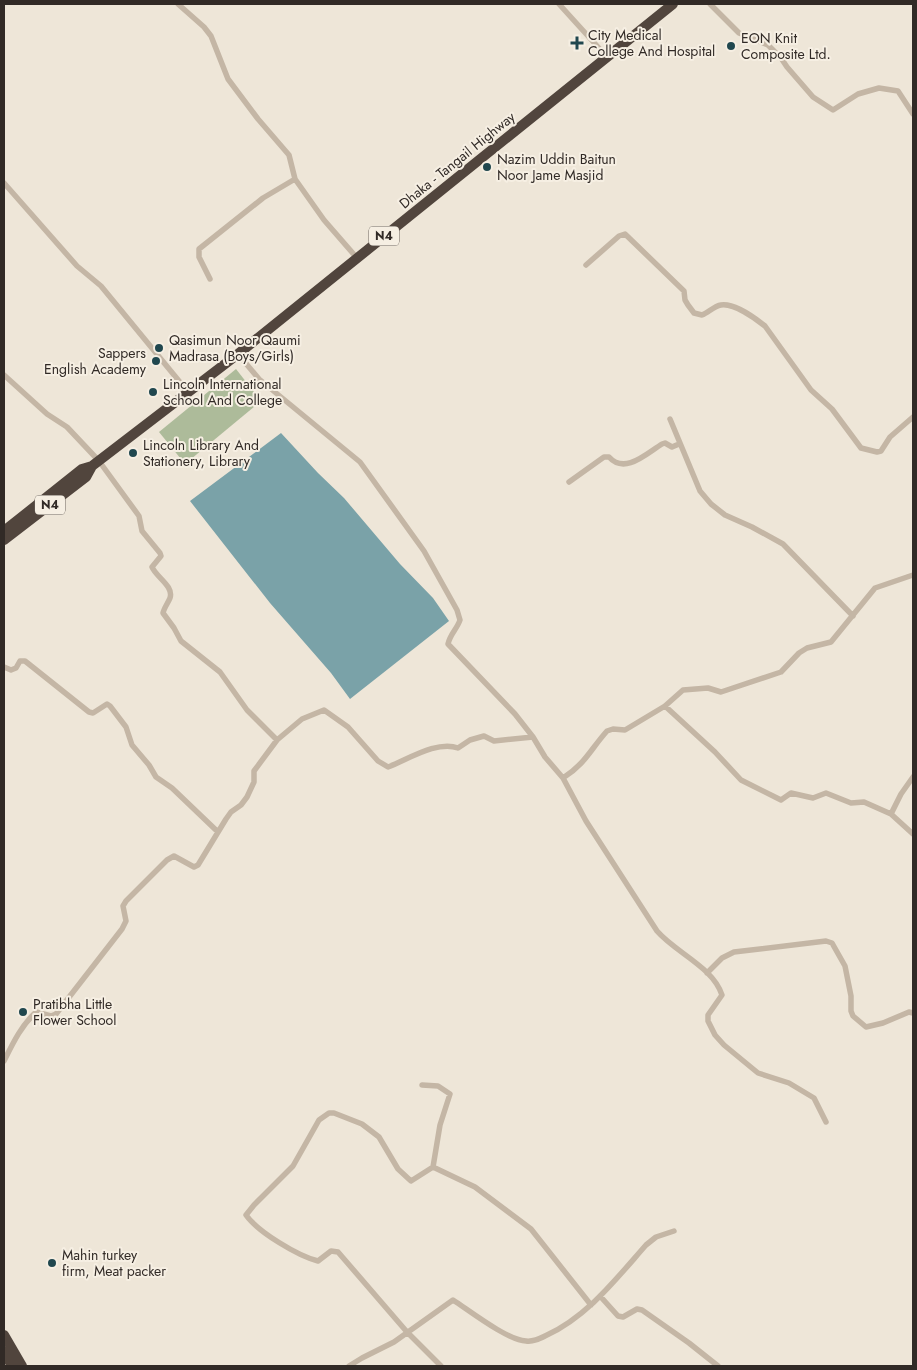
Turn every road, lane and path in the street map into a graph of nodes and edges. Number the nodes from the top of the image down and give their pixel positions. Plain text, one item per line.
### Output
1 (178, 4) edge
2 (559, 4) edge
3 (672, 4) edge
4 (710, 4) edge
5 (607, 57) junction
6 (913, 114) edge
7 (296, 179) junction
8 (4, 183) edge
9 (357, 258) junction
10 (586, 265) dead end
11 (210, 279) dead end
12 (238, 354) junction
13 (4, 375) edge
14 (188, 392) junction
15 (913, 418) edge
16 (670, 419) dead end
17 (679, 444) junction
18 (95, 463) junction
19 (569, 482) dead end
20 (4, 531) edge
21 (4, 540) edge
22 (913, 574) edge
23 (853, 616) junction
24 (4, 667) edge
25 (665, 706) junction
26 (533, 736) junction
27 (277, 740) junction
28 (913, 777) edge
29 (563, 778) junction
30 (891, 814) junction
31 (218, 832) junction
32 (913, 834) edge
33 (707, 973) junction
34 (913, 1013) edge
35 (4, 1061) edge
36 (422, 1085) dead end
37 (826, 1122) dead end
38 (433, 1167) junction
39 (674, 1231) dead end
40 (600, 1296) junction
41 (591, 1305) junction
42 (408, 1332) junction
43 (4, 1335) edge
44 (4, 1352) edge
45 (12, 1366) edge
46 (22, 1366) edge
47 (349, 1366) edge
48 (441, 1366) edge
49 (718, 1366) edge

1 - 7 street
2 - 5 street
3 - 5 highway, Dhaka - Tangail Highway / N4
4 - 6 street
5 - 9 highway, Dhaka - Tangail Highway / N4
7 - 9 street
7 - 11 street
8 - 14 street
9 - 12 highway, Dhaka - Tangail Highway / N4
10 - 15 street
12 - 14 highway, Dhaka - Tangail Highway / N4
12 - 26 street
13 - 18 street
14 - 18 highway, Dhaka - Tangail Highway / N4
16 - 17 street
17 - 19 street
17 - 23 street
18 - 20 highway, Dhaka - Tangail Highway / N4
18 - 21 highway, Dhaka - Tangail Highway / N4
18 - 27 street
22 - 23 street
23 - 25 street
24 - 31 street
25 - 29 street
25 - 30 street
26 - 27 street
26 - 29 street
27 - 31 street
28 - 30 street
29 - 33 street
30 - 32 street
31 - 35 street
33 - 34 street
33 - 37 street
36 - 38 street
38 - 41 street
38 - 42 street
39 - 40 street
40 - 41 street
40 - 49 street
41 - 42 street
42 - 47 street
42 - 48 street
43 - 46 highway
44 - 45 highway

